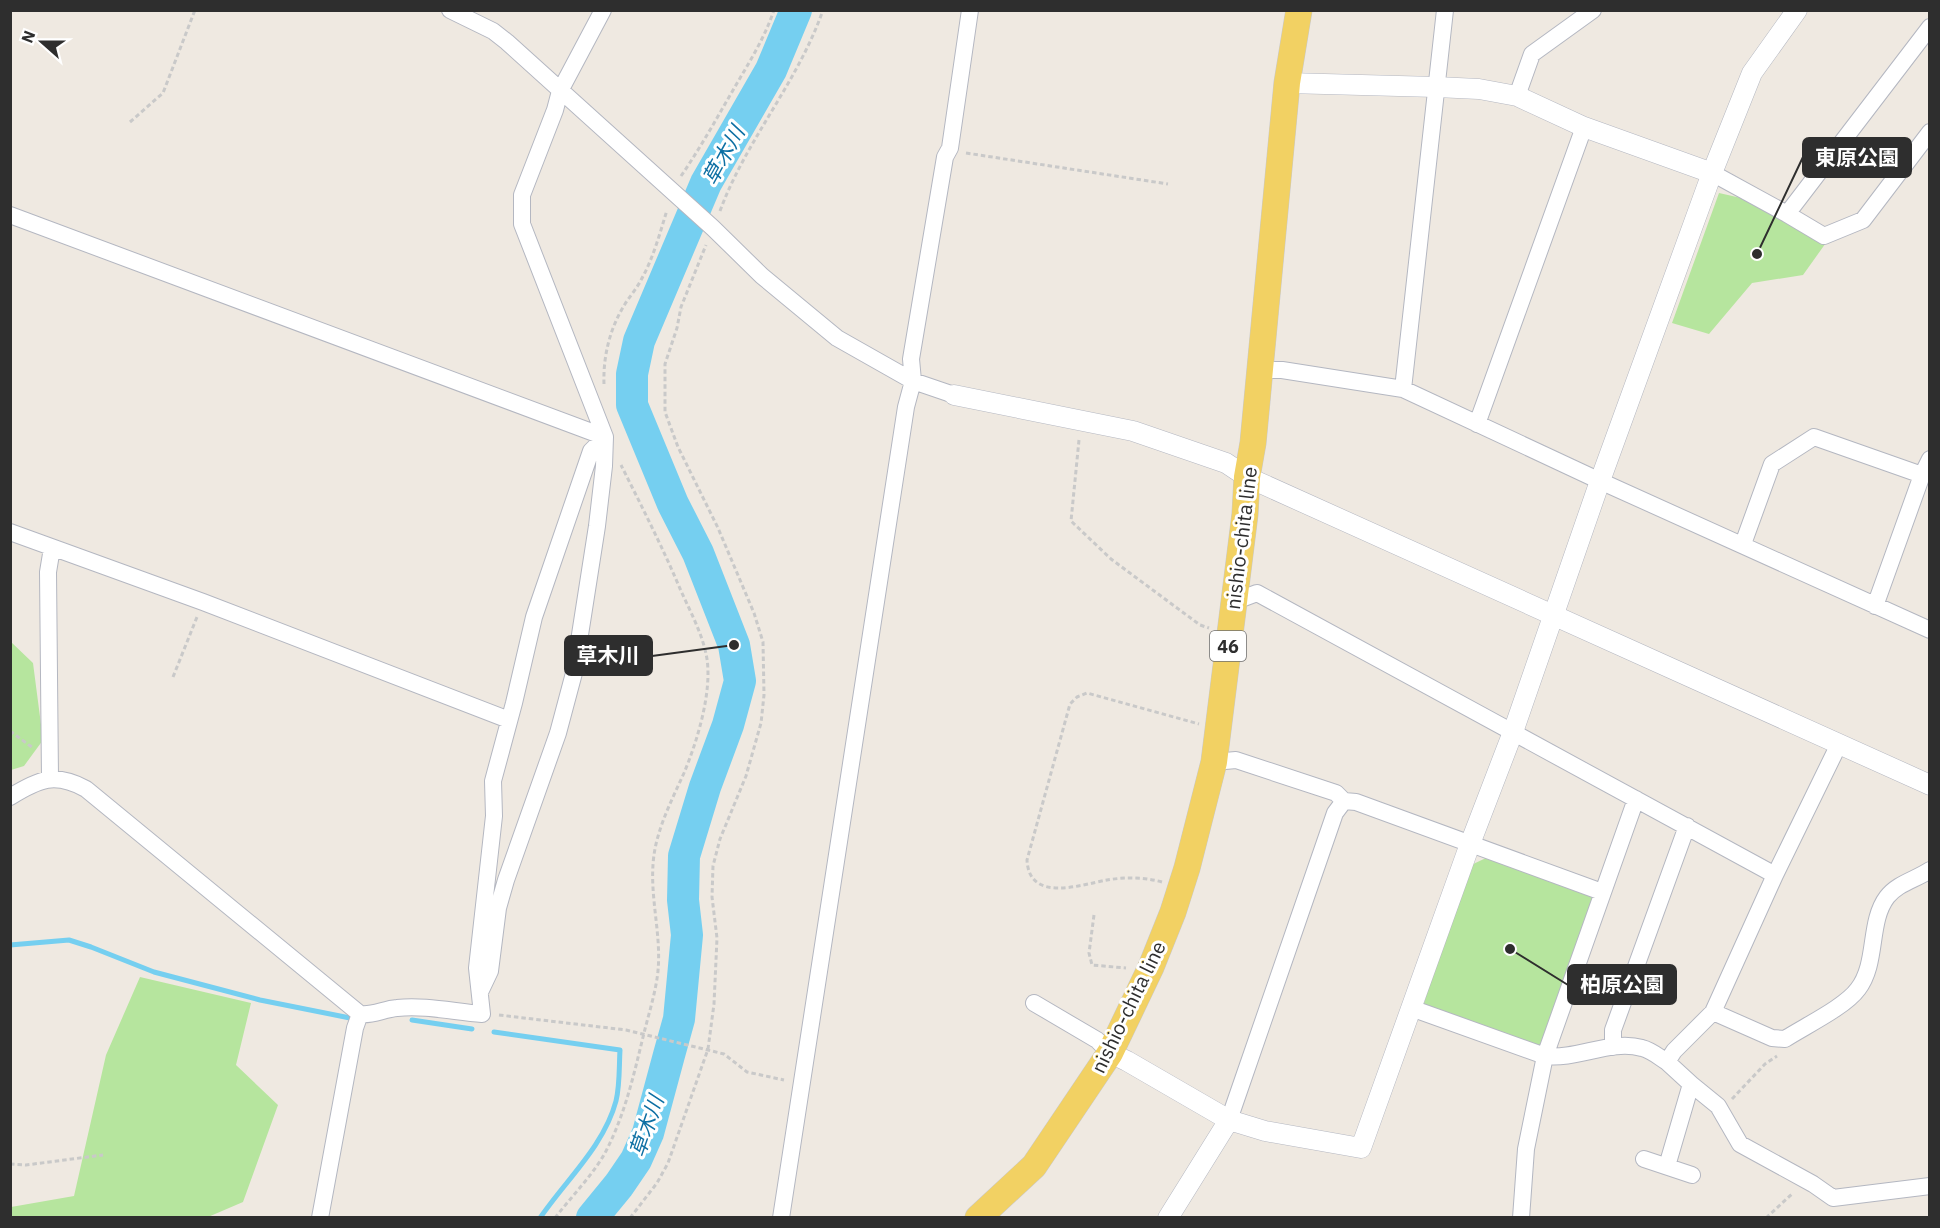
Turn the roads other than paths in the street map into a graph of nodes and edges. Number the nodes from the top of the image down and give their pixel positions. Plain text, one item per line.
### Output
1 (450, 10) edge
2 (603, 10) edge
3 (970, 10) edge
4 (1299, 10) edge
5 (1445, 10) edge
6 (1593, 10) edge
7 (1797, 10) edge
8 (1929, 27) edge
9 (1287, 84) junction
10 (1436, 87) junction
11 (560, 91) junction
12 (1518, 96) junction
13 (1584, 128) junction
14 (1929, 132) edge
15 (1712, 173) junction
16 (1787, 214) junction
17 (10, 215) edge
18 (1260, 370) junction
19 (913, 381) junction
20 (1403, 389) junction
21 (954, 395) joint
22 (1477, 424) junction
23 (605, 437) junction
24 (1929, 459) edge
25 (1922, 475) junction
26 (1247, 477) junction
27 (1600, 481) junction
28 (10, 532) edge
29 (1743, 544) junction
30 (52, 548) junction
31 (1233, 602) junction
32 (1875, 606) junction
33 (1554, 614) junction
34 (1929, 630) edge
35 (509, 720) junction
36 (1513, 732) junction
37 (1839, 744) junction
38 (1214, 762) junction
39 (49, 770) junction
40 (1929, 785) edge
41 (10, 797) edge
42 (1636, 799) junction
43 (1344, 801) junction
44 (1687, 826) junction
45 (1470, 844) junction
46 (1929, 870) edge
47 (1775, 875) junction
48 (1602, 892) junction
49 (481, 990) junction
50 (1034, 1003) dead end
51 (1411, 1008) junction
52 (1713, 1012) junction
53 (360, 1014) junction
54 (1613, 1047) junction
55 (1110, 1053) junction
56 (1545, 1056) junction
57 (1667, 1062) junction
58 (1691, 1084) junction
59 (1229, 1120) junction
60 (1644, 1159) dead end
61 (1667, 1166) junction
62 (1692, 1175) dead end
63 (1929, 1186) edge
64 (320, 1218) edge
65 (781, 1218) edge
66 (978, 1218) edge
67 (1168, 1218) edge
68 (1521, 1218) edge

1 - 11 street
2 - 11 street
3 - 19 street
4 - 9 main road, nishio-chita line / 46
5 - 10 street
6 - 12 street
7 - 15 street
8 - 16 street
9 - 10 street
9 - 18 main road, nishio-chita line / 46
10 - 12 street
10 - 20 street
11 - 19 street
11 - 23 street
12 - 13 street
13 - 15 street
13 - 22 street
14 - 16 street
15 - 16 street
15 - 27 street
17 - 23 street
18 - 20 street
18 - 26 main road, nishio-chita line / 46
19 - 21 street
19 - 65 street
20 - 22 street
21 - 26 street
22 - 27 street
23 - 35 street
23 - 49 street
24 - 25 street
25 - 29 street
25 - 32 street
26 - 31 main road, nishio-chita line / 46
26 - 33 street
27 - 29 street
27 - 33 street
28 - 30 street
29 - 32 street
30 - 35 street
30 - 39 street
31 - 36 street
31 - 38 main road, nishio-chita line / 46
32 - 34 street
33 - 36 street
33 - 37 street
35 - 49 street
36 - 42 street
36 - 45 street
37 - 40 street
37 - 47 street
38 - 43 street
38 - 55 main road, nishio-chita line / 46
39 - 41 street
39 - 53 street
42 - 44 street
42 - 48 street
43 - 45 street
43 - 59 street
44 - 47 street
44 - 54 street
45 - 48 street
45 - 51 street
46 - 52 street
47 - 52 street
48 - 56 street
49 - 53 street
50 - 55 street
51 - 56 street
51 - 59 street
52 - 57 street
53 - 64 street
54 - 56 street
54 - 57 street
55 - 59 street
55 - 66 main road, nishio-chita line / 46
56 - 68 street
57 - 58 street
58 - 61 street
58 - 63 street
59 - 67 street
60 - 61 street
61 - 62 street

